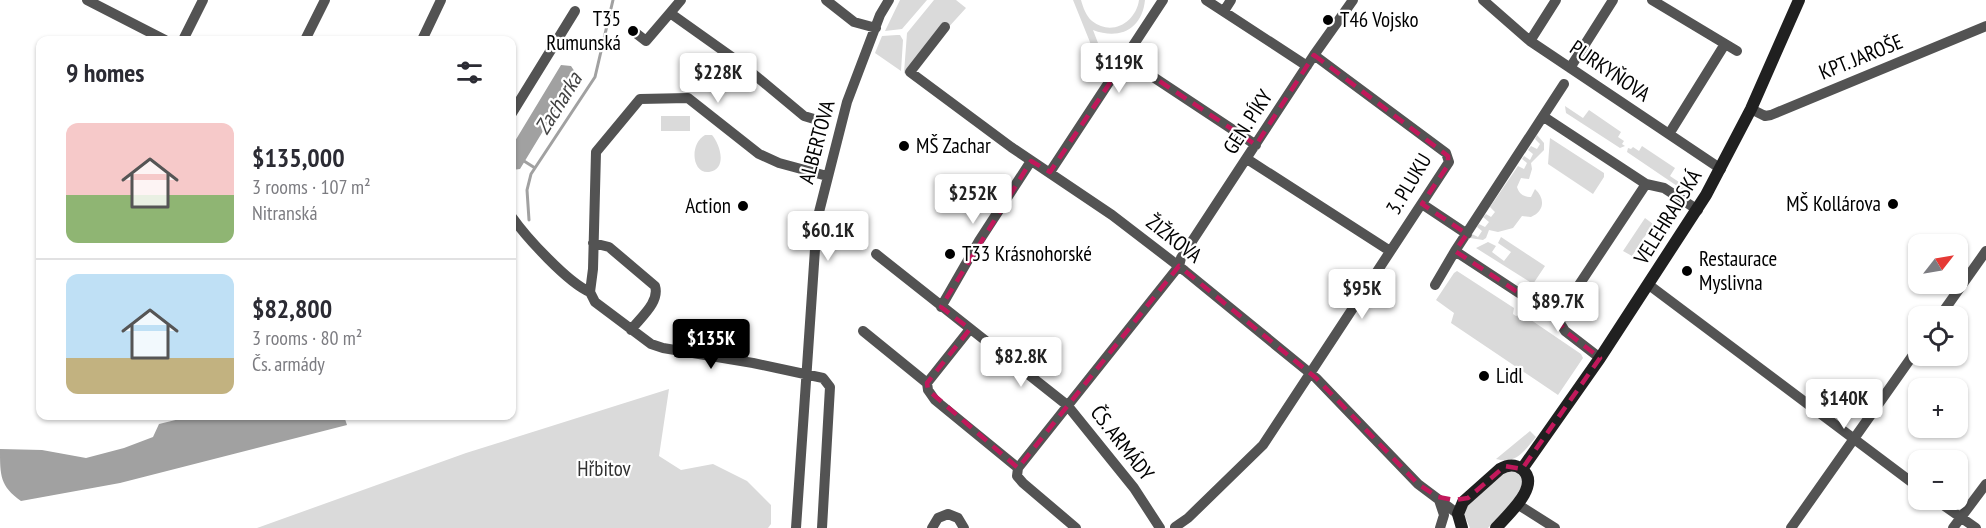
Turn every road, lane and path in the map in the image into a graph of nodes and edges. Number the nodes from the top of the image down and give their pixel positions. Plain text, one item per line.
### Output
1 (87, 0) edge
2 (203, 0) edge
3 (325, 0) edge
4 (441, 0) edge
5 (681, 0) edge
6 (826, 0) edge
7 (889, 0) edge
8 (1163, 0) edge
9 (1206, 0) edge
10 (1231, 0) edge
11 (1353, 0) edge
12 (1483, 0) edge
13 (1556, 0) edge
14 (1612, 0) edge
15 (1652, 0) edge
16 (1799, 0) edge
17 (575, 11) dead end
18 (1224, 11) junction
19 (670, 13) junction
20 (1986, 26) edge
21 (945, 27) dead end
22 (876, 28) junction
23 (637, 33) dead end
24 (157, 36) edge
25 (185, 36) edge
26 (307, 36) edge
27 (424, 36) edge
28 (1530, 41) junction
29 (1725, 44) junction
30 (1737, 51) dead end
31 (1314, 55) junction
32 (1126, 59) junction
33 (1307, 66) junction
34 (1570, 68) junction
35 (1564, 84) dead end
36 (516, 107) edge
37 (1751, 110) junction
38 (1544, 117) junction
39 (814, 119) dead end
40 (1669, 134) junction
41 (1256, 145) junction
42 (1247, 159) junction
43 (1031, 161) junction
44 (1721, 169) junction
45 (1050, 172) junction
46 (827, 176) junction
47 (1646, 184) junction
48 (1422, 204) junction
49 (1698, 210) junction
50 (516, 223) edge
51 (1467, 234) junction
52 (593, 243) junction
53 (1986, 250) edge
54 (1390, 251) junction
55 (1455, 251) junction
56 (876, 254) dead end
57 (1179, 266) junction
58 (1435, 285) dead end
59 (1649, 285) junction
60 (590, 292) junction
61 (1947, 306) edge
62 (941, 307) junction
63 (1557, 318) junction
64 (970, 329) junction
65 (631, 330) junction
66 (863, 331) dead end
67 (1600, 358) junction
68 (1908, 362) edge
69 (1310, 373) junction
70 (806, 374) junction
71 (927, 383) junction
72 (1067, 405) junction
73 (1854, 440) junction
74 (1018, 468) junction
75 (1522, 469) junction
76 (1908, 480) edge
77 (1986, 484) edge
78 (1438, 497) junction
79 (1468, 498) junction
80 (1517, 504) junction
81 (1950, 510) edge
82 (1961, 518) junction
83 (1458, 523) edge
84 (1175, 527) edge
85 (796, 528) edge
86 (822, 528) edge
87 (932, 528) edge
88 (964, 528) edge
89 (1076, 528) edge
90 (1160, 528) edge
91 (1440, 528) edge
92 (1496, 528) edge
93 (1555, 528) edge
94 (1791, 528) edge
95 (1953, 528) edge
96 (1976, 528) edge

1 - 24 street
2 - 25 street
3 - 26 street
4 - 27 street
5 - 19 street
6 - 22 street
7 - 22 street, ALBERTOVA
8 - 32 street
9 - 18 street
10 - 18 street
11 - 31 street, GEN. PÍKY
12 - 28 street, PURKYŇOVA
13 - 28 street
14 - 34 street
15 - 29 street
16 - 37 main road, VELEHRADSKÁ
17 - 36 street
18 - 33 street
19 - 23 street
19 - 39 street
20 - 37 street, KPT. JAROŠE
21 - 43 street, ŽIŽKOVA
22 - 46 street, ALBERTOVA
28 - 34 street, PURKYŇOVA
29 - 30 street
29 - 40 street
31 - 33 street, GEN. PÍKY
31 - 48 street, 3. PLUKU
32 - 41 street
32 - 45 street
33 - 41 street, GEN. PÍKY
34 - 40 street, PURKYŇOVA
35 - 38 street
37 - 44 main road, VELEHRADSKÁ
38 - 47 street
38 - 51 street
40 - 44 street, PURKYŇOVA
41 - 42 street, GEN. PÍKY
42 - 54 street
42 - 57 street, GEN. PÍKY
43 - 45 street, ŽIŽKOVA
43 - 62 street
44 - 49 main road, VELEHRADSKÁ
45 - 57 street, ŽIŽKOVA
46 - 52 street
46 - 70 street, ALBERTOVA
47 - 49 street
47 - 63 street
48 - 51 street
48 - 54 street, 3. PLUKU
49 - 59 main road, VELEHRADSKÁ
50 - 60 street
51 - 55 street
52 - 60 street
52 - 65 street
53 - 61 street
54 - 69 street, 3. PLUKU
55 - 58 street
55 - 63 street
56 - 62 street, ČS. ARMÁDY
57 - 69 street, ŽIŽKOVA
57 - 72 street, GEN. PÍKY
59 - 67 main road, VELEHRADSKÁ
59 - 73 street
60 - 65 street
62 - 64 street, ČS. ARMÁDY
63 - 67 street
64 - 71 street
64 - 72 street, ČS. ARMÁDY
65 - 70 street
66 - 71 street
67 - 75 main road, VELEHRADSKÁ
68 - 73 street
69 - 78 street, ŽIŽKOVA
69 - 84 street, 3. PLUKU
70 - 85 street, ALBERTOVA
70 - 86 street
71 - 74 street
72 - 74 street, GEN. PÍKY
72 - 90 street, ČS. ARMÁDY
73 - 76 street
73 - 94 street
74 - 89 street
75 - 79 main road
75 - 80 main road
77 - 82 street
78 - 79 street
78 - 83 street, ŽIŽKOVA
78 - 91 street
79 - 83 main road
80 - 92 main road
80 - 93 street
81 - 82 street
82 - 95 street
82 - 96 street
87 - 88 street

